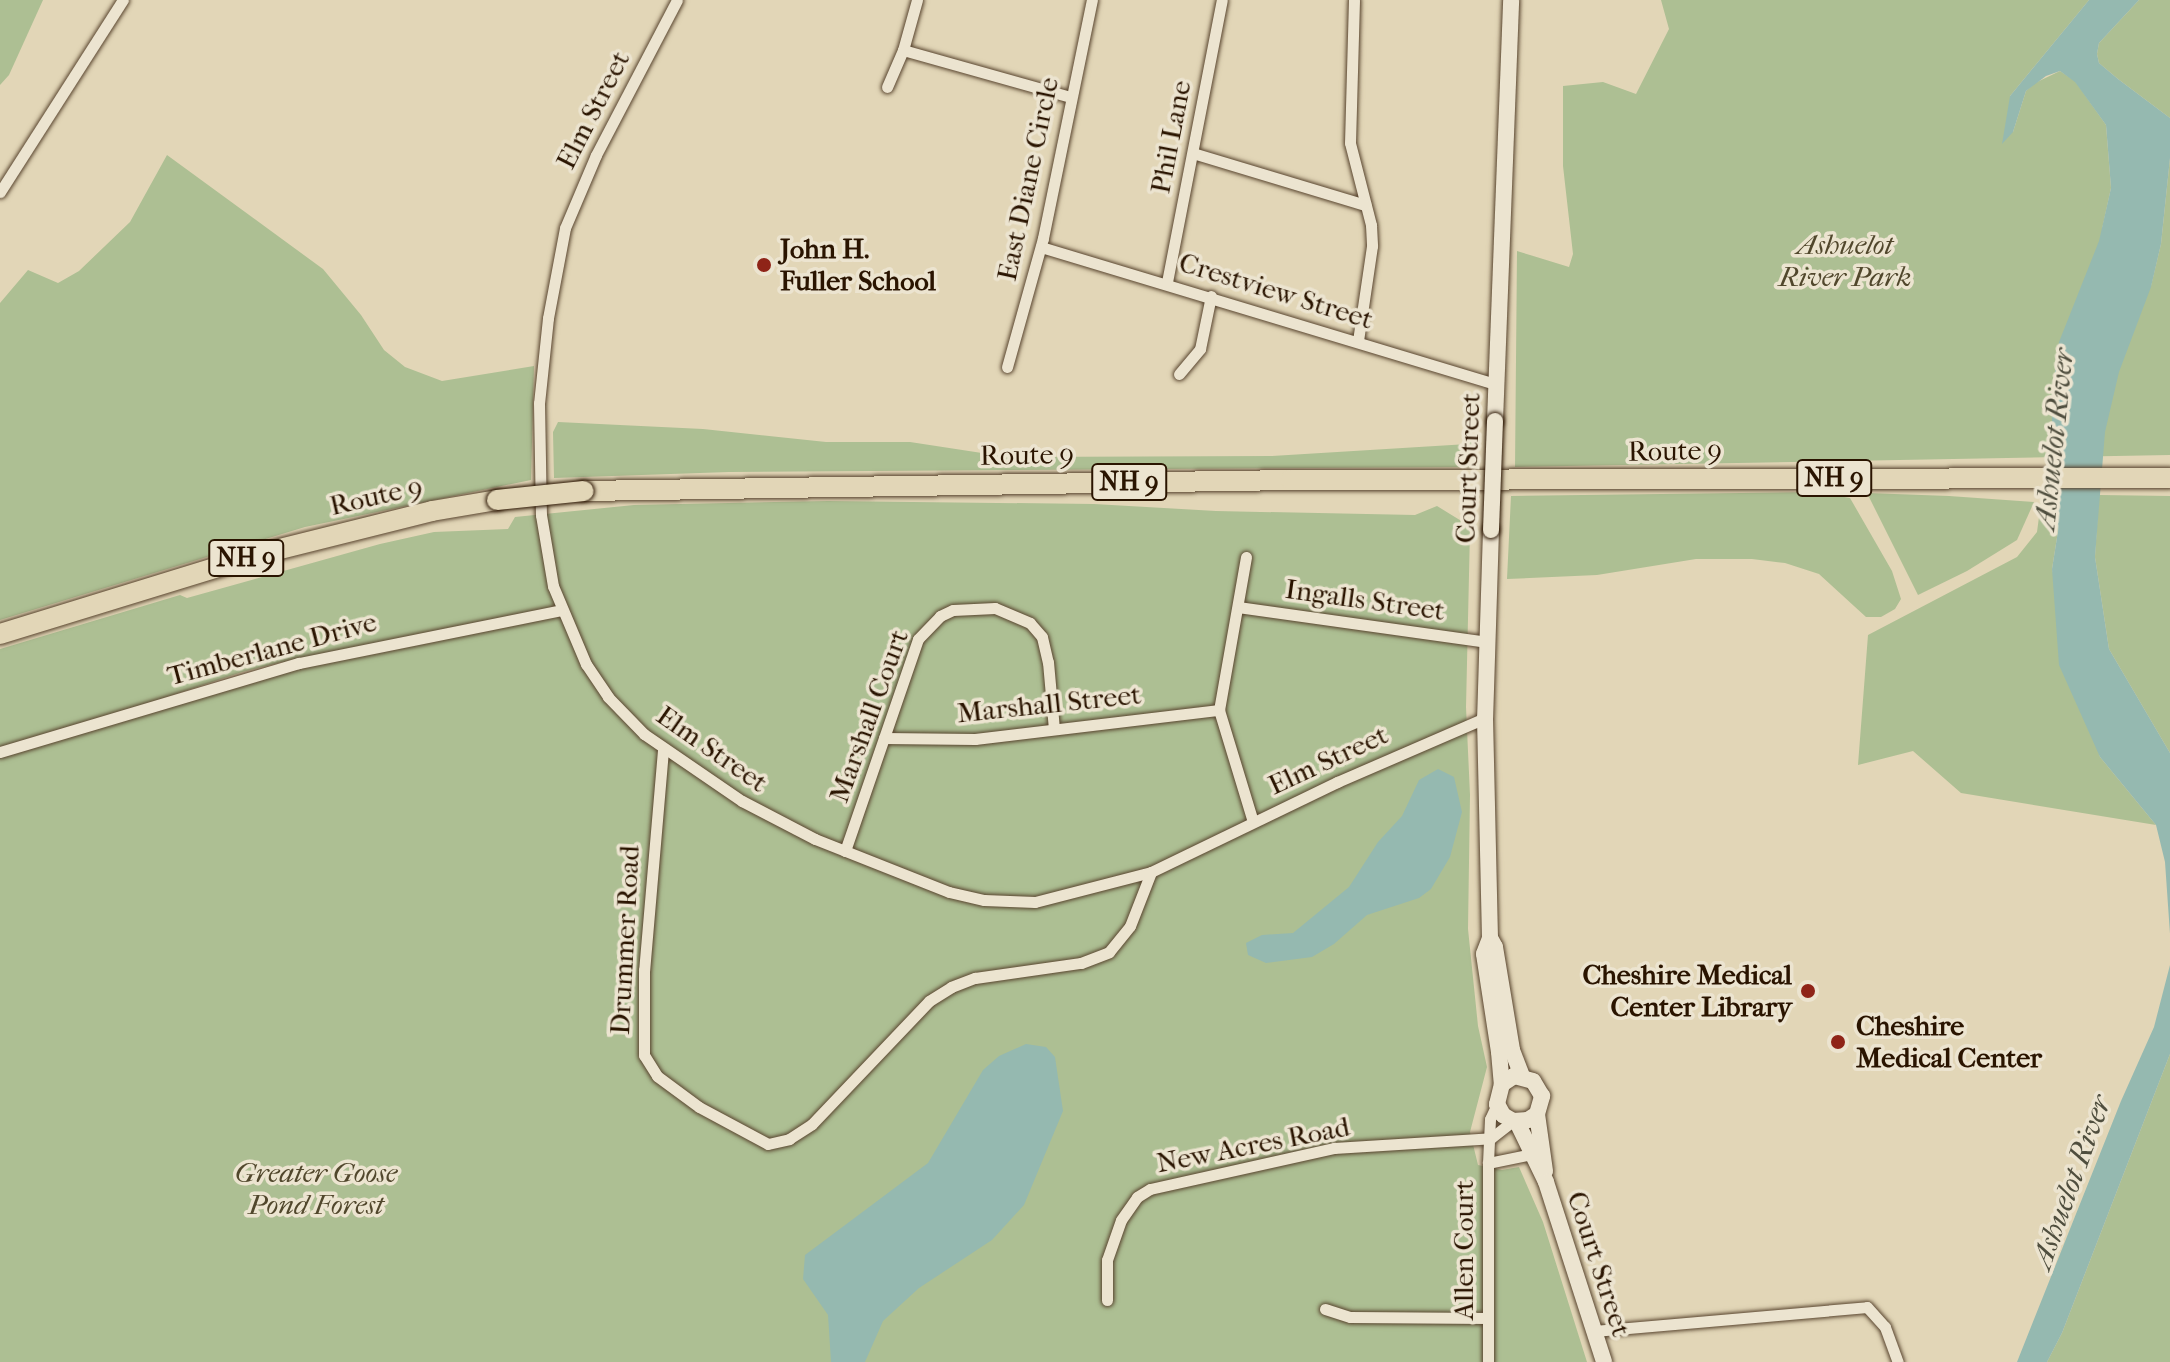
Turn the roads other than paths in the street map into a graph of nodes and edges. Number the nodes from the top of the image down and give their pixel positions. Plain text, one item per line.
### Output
1 (123, 0) edge
2 (677, 0) edge
3 (917, 0) edge
4 (1092, 0) edge
5 (1222, 0) edge
6 (1354, 0) edge
7 (1511, 0) edge
8 (903, 50) junction
9 (887, 87) dead end
10 (1070, 97) junction
11 (1193, 153) junction
12 (0, 192) edge
13 (1365, 205) junction
14 (1041, 247) junction
15 (1167, 282) junction
16 (1211, 296) junction
17 (1358, 341) junction
18 (1007, 367) dead end
19 (1179, 374) dead end
20 (1497, 385) junction
21 (2170, 476) edge
22 (1246, 557) dead end
23 (1238, 607) junction
24 (561, 610) junction
25 (0, 634) edge
26 (1486, 642) junction
27 (1219, 710) junction
28 (1485, 718) junction
29 (1054, 729) junction
30 (884, 738) junction
31 (663, 750) junction
32 (0, 752) edge
33 (1253, 822) junction
34 (845, 851) junction
35 (1151, 872) junction
36 (1490, 938) junction
37 (1522, 1076) junction
38 (1502, 1084) junction
39 (1497, 1104) junction
40 (1537, 1114) junction
41 (1515, 1122) junction
42 (1491, 1138) junction
43 (1532, 1154) junction
44 (1488, 1163) junction
45 (1546, 1182) junction
46 (1107, 1300) dead end
47 (1325, 1309) dead end
48 (1488, 1318) junction
49 (1594, 1331) junction
50 (1488, 1362) edge
51 (1604, 1362) edge
52 (1898, 1362) edge

1 - 12 street
2 - 24 street, Elm Street
3 - 8 street
4 - 10 street, East Diane Circle
5 - 11 street, Phil Lane
6 - 13 street
7 - 20 main road, Court Street
8 - 9 street
8 - 10 street
10 - 14 street, East Diane Circle
11 - 13 street
11 - 15 street, Phil Lane
13 - 17 street
14 - 15 street, Crestview Street
14 - 18 street, East Diane Circle
15 - 16 street, Crestview Street
16 - 17 street, Crestview Street
16 - 19 street
17 - 20 street, Crestview Street
20 - 26 main road, Court Street, bridge
21 - 25 highway, Route 9 / NH 9, bridge
22 - 23 street
23 - 26 street, Ingalls Street
23 - 27 street
24 - 31 street, Elm Street
24 - 32 street, Timberlane Drive
26 - 28 main road, Court Street
27 - 29 street, Marshall Street
27 - 33 street
28 - 33 street, Elm Street
28 - 36 main road, Court Street
29 - 30 street, Marshall Street
29 - 30 street, Marshall Court
30 - 34 street, Marshall Court
31 - 34 street, Elm Street
31 - 35 street, Drummer Road
33 - 35 street, Elm Street
34 - 35 street, Elm Street
36 - 37 main road, Court Street
36 - 38 main road, Court Street
37 - 38 main road
37 - 40 main road, Court Street
38 - 39 main road, Court Street
39 - 41 main road, Court Street
39 - 42 street, Allen Court
40 - 41 main road
40 - 45 main road, Court Street
41 - 42 street
41 - 43 main road, Court Street
42 - 44 street, Allen Court
42 - 46 street, New Acres Road
43 - 44 street
43 - 45 main road, Court Street
44 - 48 street, Allen Court
45 - 49 main road, Court Street
47 - 48 street
48 - 50 street, Allen Court
49 - 51 main road, Court Street
49 - 52 street

